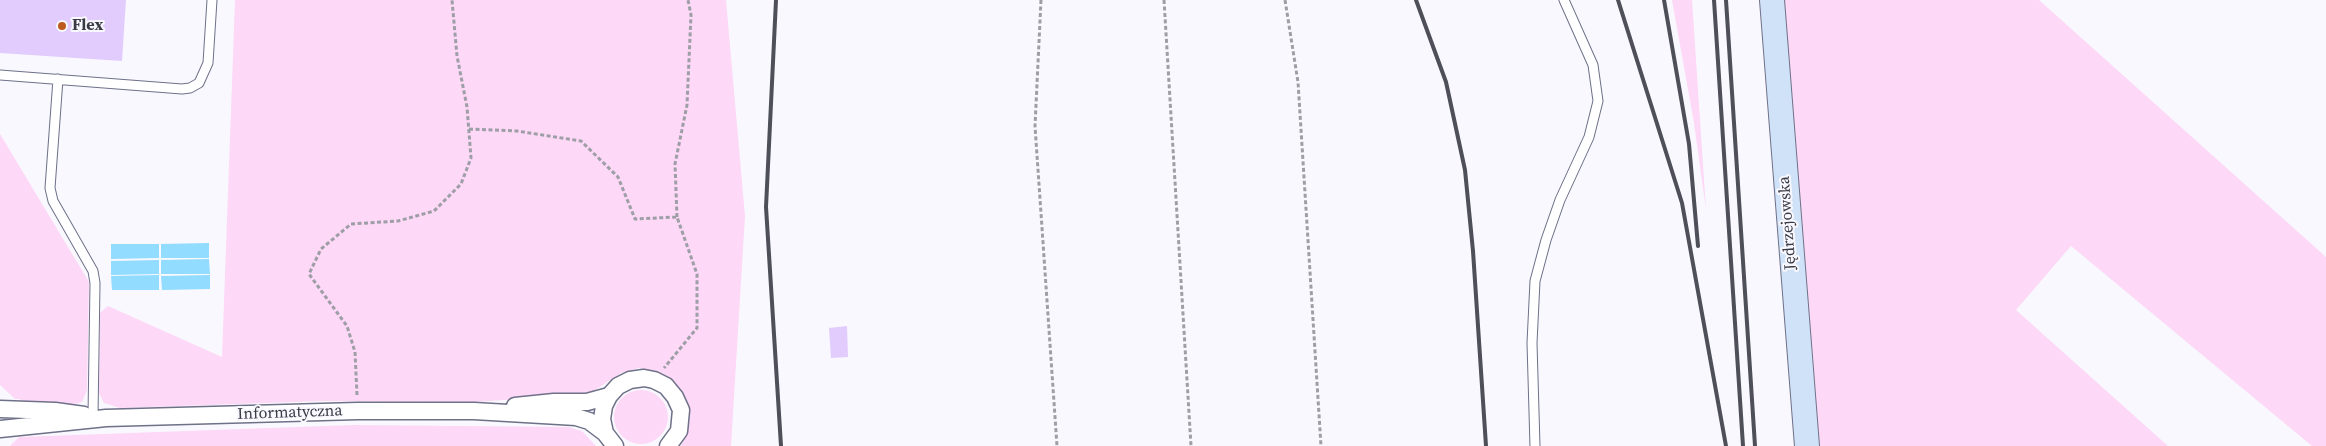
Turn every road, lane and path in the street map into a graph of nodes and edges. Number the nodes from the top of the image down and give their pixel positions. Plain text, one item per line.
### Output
1 (212, 0) edge
2 (452, 0) edge
3 (688, 0) edge
4 (1041, 0) edge
5 (1164, 0) edge
6 (1285, 0) edge
7 (1564, 0) edge
8 (1772, 0) edge
9 (0, 75) edge
10 (58, 79) junction
11 (469, 129) junction
12 (677, 217) junction
13 (654, 380) junction
14 (609, 396) junction
15 (0, 409) edge
16 (358, 411) junction
17 (474, 411) junction
18 (99, 417) junction
19 (0, 429) edge
20 (610, 440) edge
21 (671, 445) edge
22 (1058, 446) edge
23 (1191, 446) edge
24 (1321, 446) edge
25 (1535, 446) edge
26 (1807, 446) edge

1 - 10 lane
2 - 11 path
3 - 12 path
4 - 22 path
5 - 23 path
6 - 24 path
7 - 25 lane
8 - 26 street, Jędrzejowska
9 - 10 lane
10 - 18 lane
11 - 12 path
11 - 16 path
12 - 13 path
13 - 14 street, Informatyczna
13 - 21 street
14 - 17 street, Informatyczna
14 - 20 street, Informatyczna
15 - 18 street, Informatyczna
16 - 17 street, Informatyczna
16 - 18 street, Informatyczna
17 - 20 street, Informatyczna
18 - 19 street, Informatyczna

